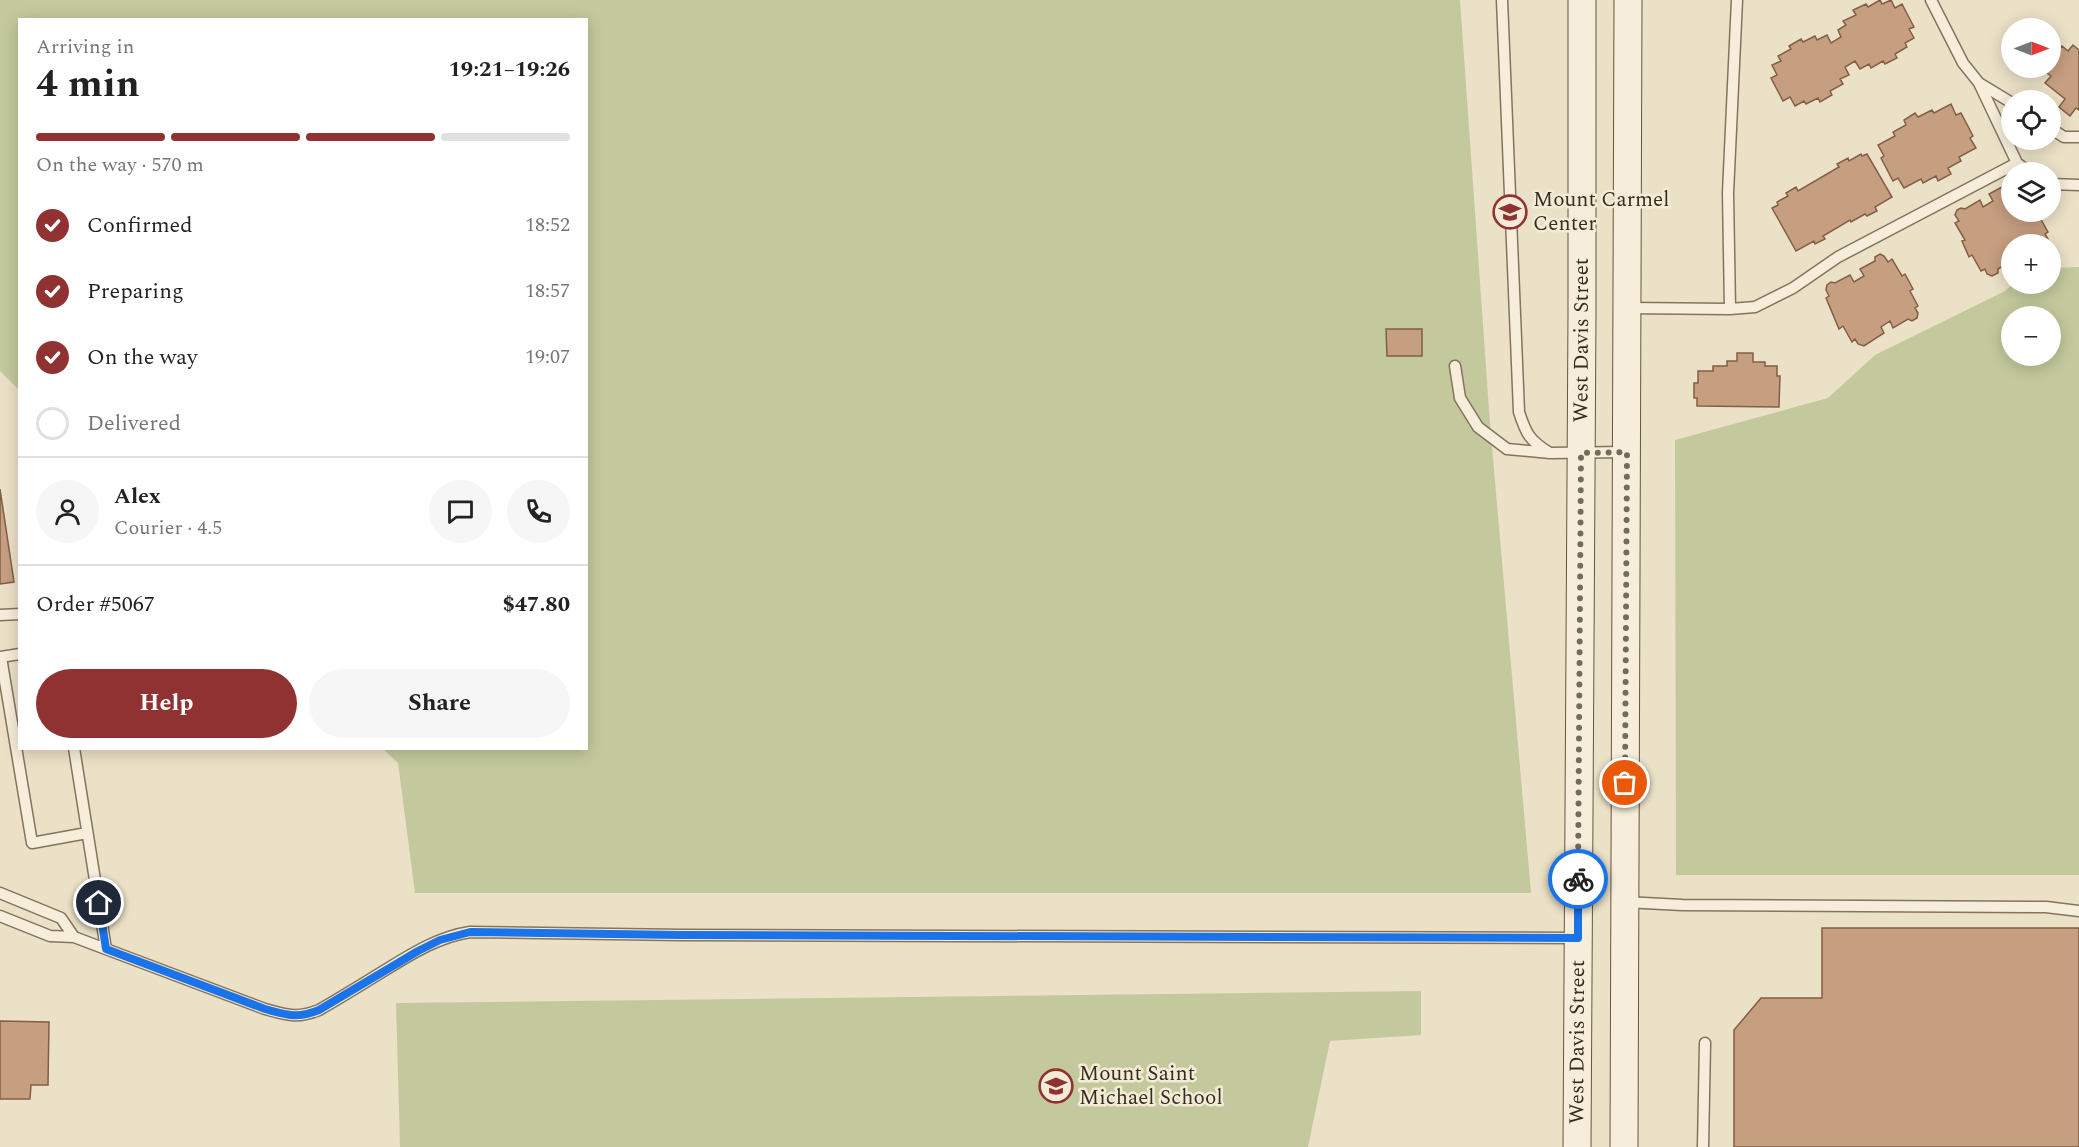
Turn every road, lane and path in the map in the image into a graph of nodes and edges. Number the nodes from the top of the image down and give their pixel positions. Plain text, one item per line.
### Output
1 (1502, 0) edge
2 (1582, 0) edge
3 (1628, 0) edge
4 (1737, 0) edge
5 (1931, 0) edge
6 (1979, 83) junction
7 (2001, 97) edge
8 (2061, 135) edge
9 (2079, 137) edge
10 (2017, 162) edge
11 (2001, 171) edge
12 (2061, 184) edge
13 (2079, 185) edge
14 (1627, 308) junction
15 (1730, 309) junction
16 (1455, 366) dead end
17 (1627, 452) junction
18 (1550, 453) junction
19 (1581, 453) junction
20 (18, 614) edge
21 (0, 615) edge
22 (18, 654) edge
23 (0, 657) edge
24 (74, 750) edge
25 (87, 833) junction
26 (0, 893) edge
27 (1625, 902) junction
28 (2079, 911) edge
29 (0, 916) edge
30 (74, 937) junction
31 (1578, 938) junction
32 (106, 949) junction
33 (1705, 1043) dead end
34 (1577, 1147) edge
35 (1624, 1147) edge
36 (1703, 1147) edge

1 - 18 lane
2 - 19 main road, West Davis Street
3 - 14 main road
4 - 15 lane
5 - 6 lane
6 - 7 lane
6 - 10 lane
8 - 9 lane
11 - 15 lane
12 - 13 lane
14 - 15 lane
14 - 17 main road
16 - 18 lane
17 - 19 lane
17 - 27 main road
18 - 19 lane
19 - 31 main road, West Davis Street
20 - 21 lane
22 - 23 lane
23 - 25 lane
24 - 25 lane
25 - 32 lane
26 - 30 lane
27 - 28 lane
27 - 35 main road
29 - 30 lane
30 - 32 lane
31 - 32 lane
31 - 34 main road, West Davis Street
33 - 36 lane

